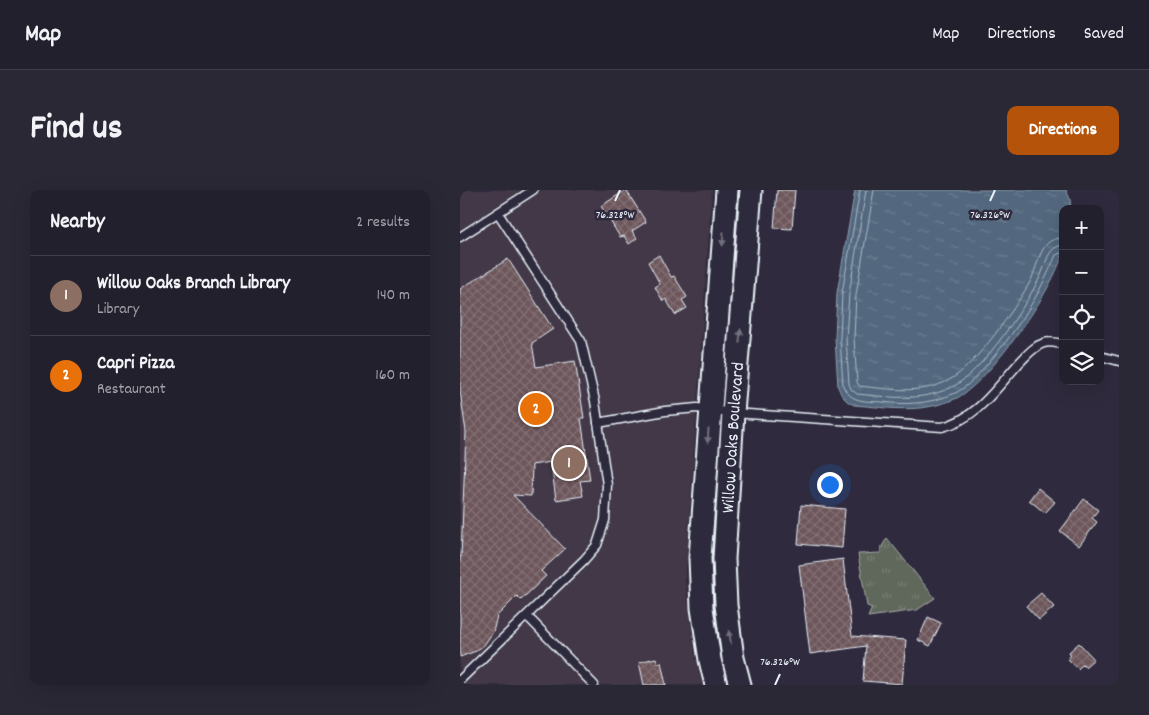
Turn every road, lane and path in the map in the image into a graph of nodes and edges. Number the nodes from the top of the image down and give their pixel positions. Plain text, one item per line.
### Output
1 (533, 190) edge
2 (727, 190) edge
3 (751, 190) edge
4 (498, 213) junction
5 (460, 237) edge
6 (1059, 343) edge
7 (1104, 357) edge
8 (1119, 361) edge
9 (710, 409) junction
10 (733, 413) junction
11 (598, 423) junction
12 (527, 616) junction
13 (460, 680) edge
14 (594, 685) edge
15 (716, 685) edge
16 (740, 685) edge

1 - 4 lane
2 -> 9 street, Willow Oaks Boulevard
10 -> 3 street, Willow Oaks Boulevard
4 - 5 lane
4 - 11 lane
6 - 10 lane
7 - 8 lane
9 - 10 lane
9 - 11 lane
9 -> 15 street, Willow Oaks Boulevard
16 -> 10 street, Willow Oaks Boulevard
11 - 12 lane
12 - 13 lane
12 - 14 lane

